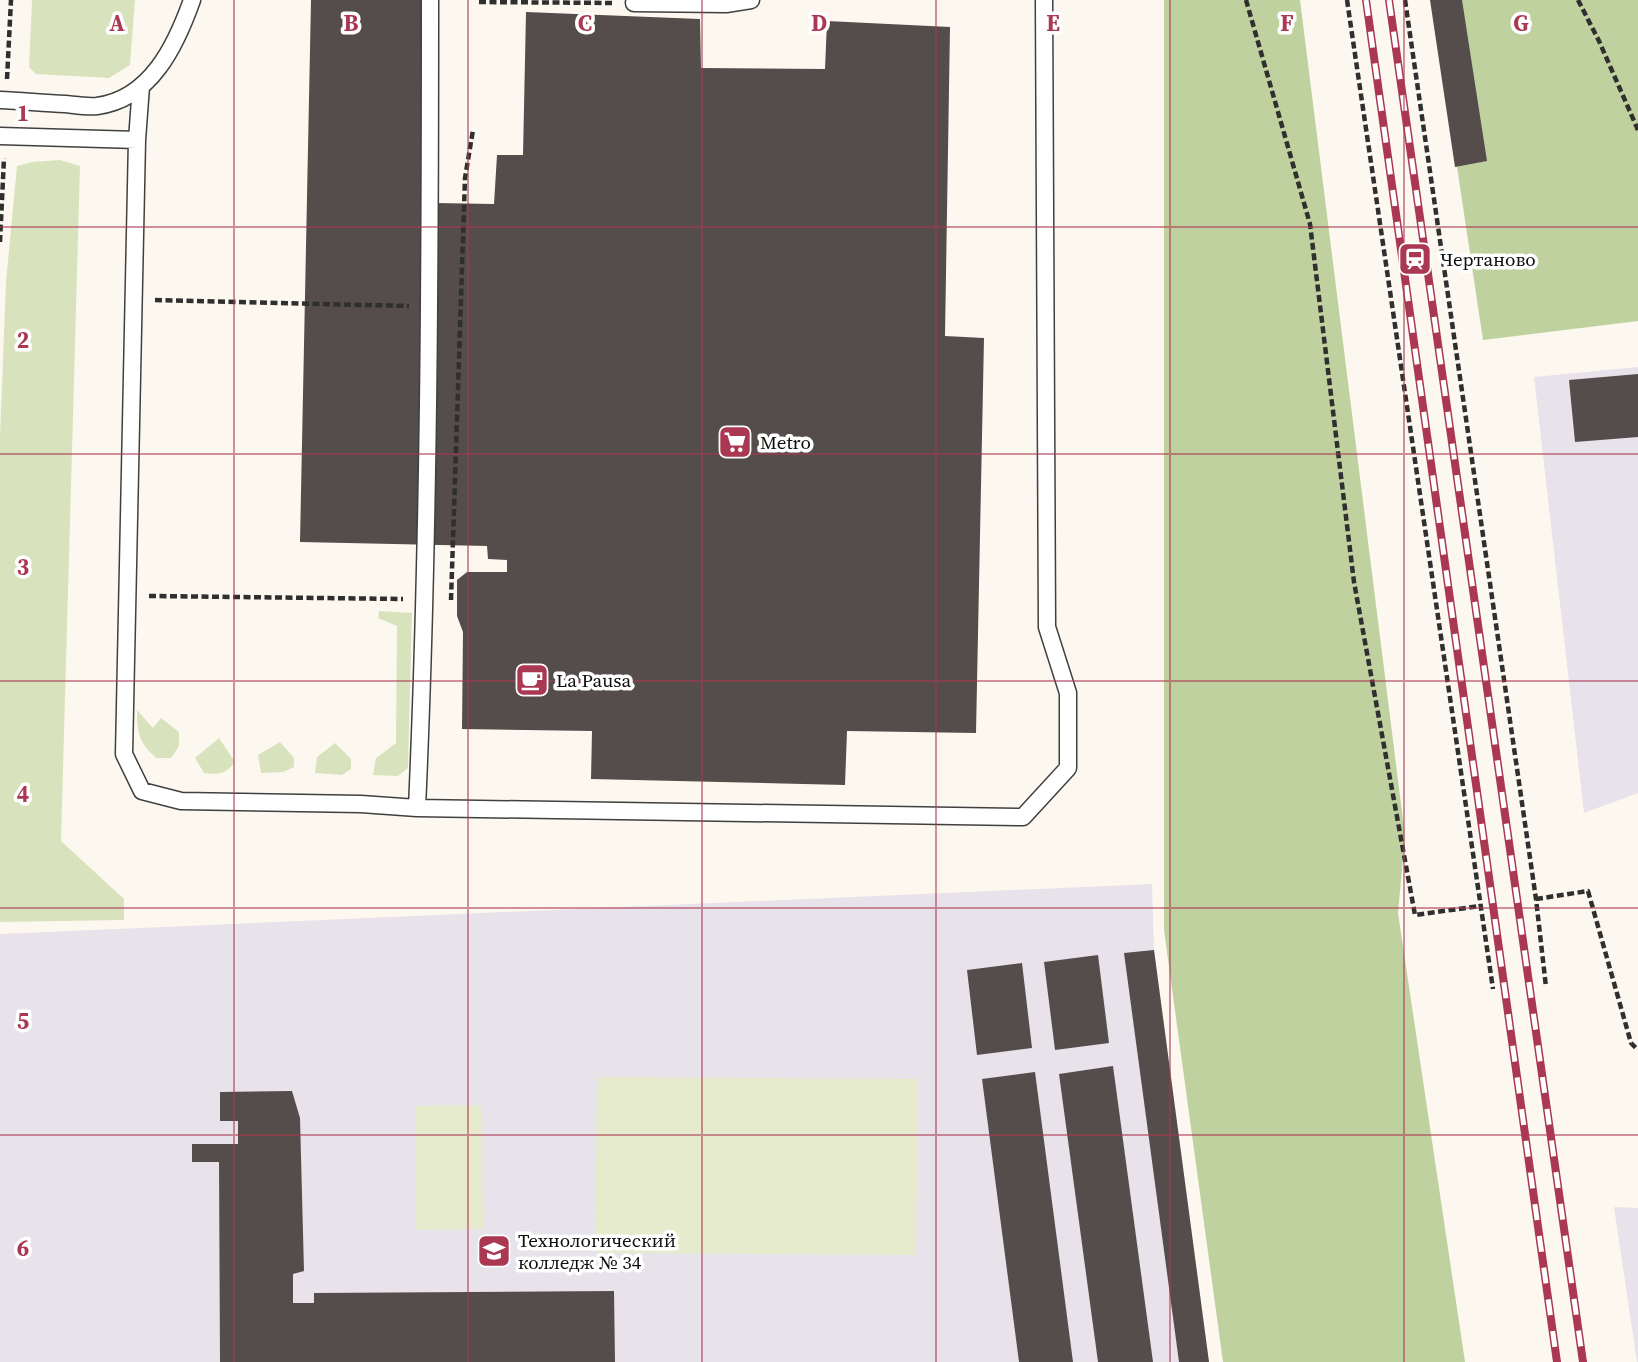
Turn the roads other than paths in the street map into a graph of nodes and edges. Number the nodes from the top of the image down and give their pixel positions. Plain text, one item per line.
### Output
1 (192, 0) edge
2 (430, 0) edge
3 (751, 0) edge
4 (1044, 0) edge
5 (634, 4) road end
6 (141, 86) junction
7 (0, 100) edge
8 (0, 136) edge
9 (137, 141) junction
10 (417, 808) junction

1 - 6 lane
2 - 10 lane
3 - 5 lane
4 - 10 lane
6 - 7 lane
6 - 9 lane
8 - 9 lane
9 - 10 lane

